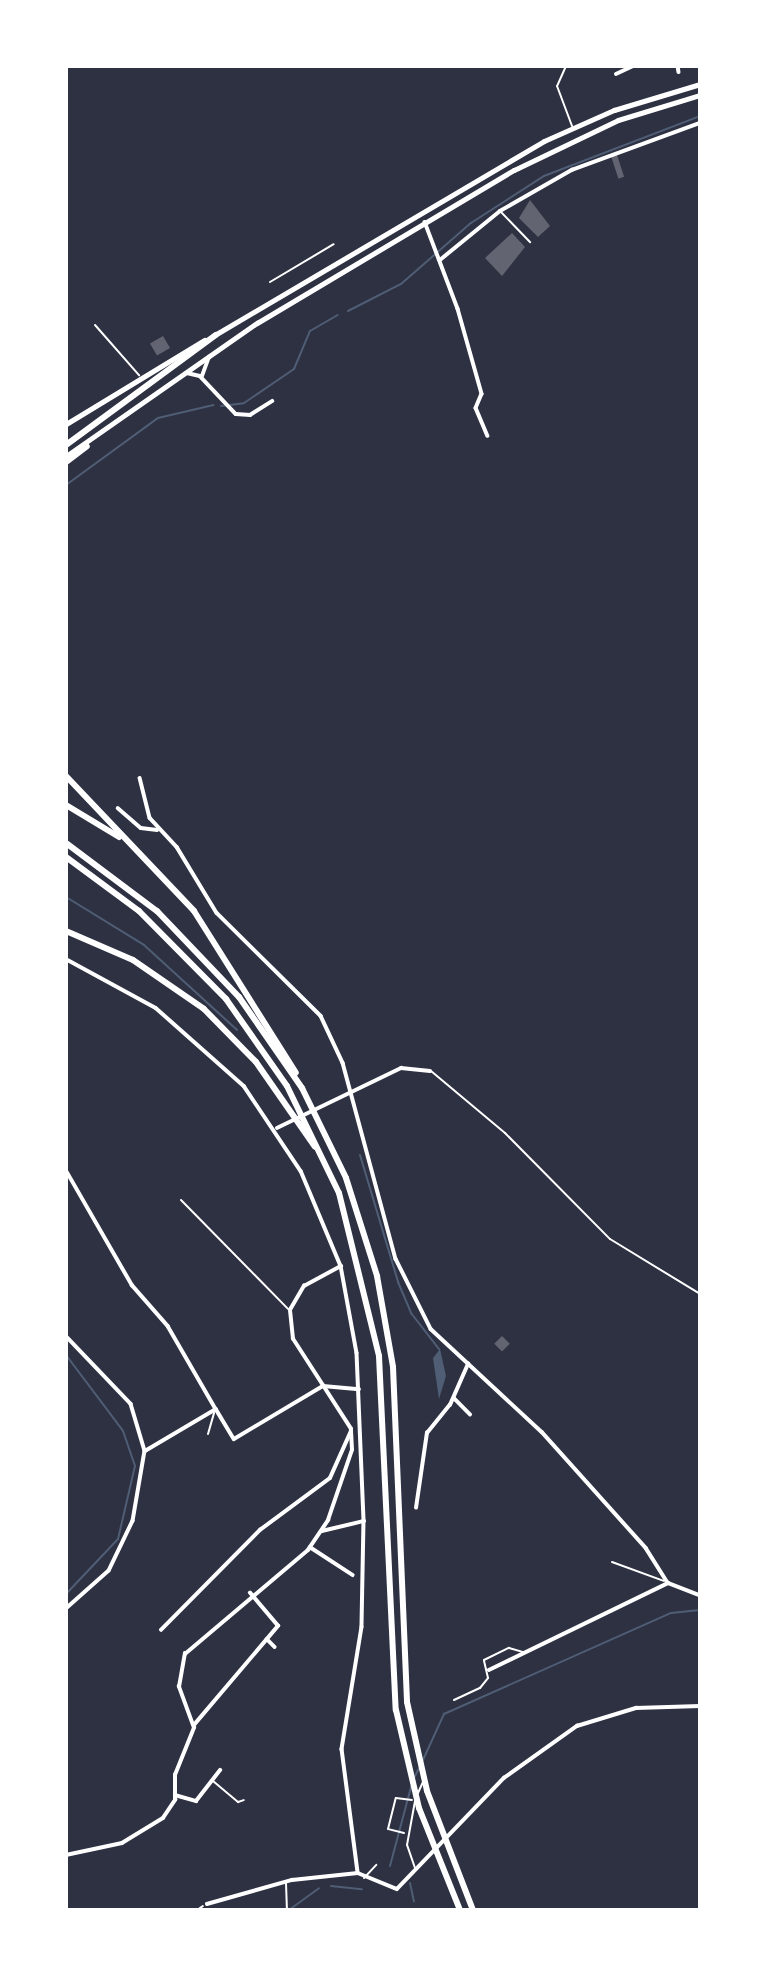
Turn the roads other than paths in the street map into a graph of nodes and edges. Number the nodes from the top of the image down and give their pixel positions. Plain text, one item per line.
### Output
1 (566, 66) edge
2 (634, 66) edge
3 (616, 74) dead end
4 (699, 85) edge
5 (699, 96) edge
6 (699, 123) edge
7 (572, 127) junction
8 (500, 211) junction
9 (425, 222) junction
10 (530, 242) dead end
11 (334, 244) dead end
12 (440, 259) junction
13 (270, 282) dead end
14 (95, 325) dead end
15 (216, 335) junction
16 (209, 356) junction
17 (187, 373) junction
18 (139, 375) dead end
19 (202, 378) junction
20 (272, 401) dead end
21 (66, 424) edge
22 (488, 436) dead end
23 (66, 445) edge
24 (88, 446) junction
25 (66, 456) edge
26 (66, 462) edge
27 (66, 776) edge
28 (140, 778) dead end
29 (66, 805) edge
30 (118, 807) dead end
31 (159, 830) junction
32 (67, 843) edge
33 (135, 849) junction
34 (66, 857) edge
35 (66, 931) edge
36 (66, 959) edge
37 (430, 1071) joint
38 (350, 1087) junction
39 (302, 1088) junction
40 (277, 1128) junction
41 (325, 1160) junction
42 (66, 1170) edge
43 (181, 1200) dead end
44 (341, 1266) junction
45 (699, 1294) edge
46 (290, 1310) junction
47 (66, 1336) edge
48 (468, 1364) junction
49 (323, 1386) junction
50 (359, 1389) junction
51 (454, 1398) junction
52 (216, 1409) junction
53 (470, 1414) dead end
54 (351, 1429) junction
55 (208, 1434) dead end
56 (145, 1451) junction
57 (416, 1508) dead end
58 (364, 1521) junction
59 (320, 1532) junction
60 (310, 1547) junction
61 (612, 1562) dead end
62 (354, 1575) dead end
63 (668, 1583) junction
64 (250, 1593) junction
65 (699, 1595) edge
66 (66, 1609) edge
67 (161, 1630) dead end
68 (267, 1639) junction
69 (275, 1647) dead end
70 (524, 1652) junction
71 (489, 1670) junction
72 (454, 1700) dead end
73 (699, 1706) edge
74 (194, 1725) junction
75 (428, 1769) dead end
76 (220, 1770) dead end
77 (212, 1780) junction
78 (175, 1795) junction
79 (244, 1800) dead end
80 (412, 1800) dead end
81 (404, 1833) dead end
82 (66, 1855) edge
83 (376, 1865) dead end
84 (415, 1867) junction
85 (358, 1874) junction
86 (364, 1878) junction
87 (286, 1882) junction
88 (207, 1904) joint
89 (287, 1908) dead end
90 (209, 1909) edge
91 (460, 1909) edge
92 (473, 1909) edge

1 - 7 lane
2 - 3 street
4 - 7 main road
5 - 9 main road
6 - 8 street
7 - 15 main road
8 - 10 lane
8 - 12 street
9 - 12 street
9 - 16 main road
11 - 13 lane
12 - 22 street
14 - 18 lane
15 - 21 main road
15 - 23 highway
16 - 17 main road
16 - 19 street
17 - 19 street
17 - 24 main road
19 - 20 street
24 - 25 main road
24 - 26 highway
27 - 33 highway
28 - 31 street
29 - 33 highway
30 - 31 street
31 - 38 street
32 - 39 highway
33 - 39 highway
34 - 41 highway
35 - 41 highway
36 - 40 street
37 - 38 street
37 - 45 lane
38 - 40 street
38 - 48 street
39 - 92 highway
40 - 44 street
41 - 91 highway
42 - 52 street
43 - 46 lane
44 - 46 street
44 - 50 street
46 - 49 street
47 - 56 street
48 - 51 street
48 - 63 street
49 - 50 street
49 - 52 street
49 - 54 street
50 - 58 street
51 - 53 street
51 - 57 street
52 - 55 lane
52 - 56 street
54 - 59 street
54 - 67 street
56 - 66 street
58 - 59 street
58 - 85 street
59 - 60 street
60 - 62 street
60 - 64 street
61 - 63 lane
63 - 65 street
63 - 70 street
64 - 68 street
64 - 74 street
68 - 69 street
68 - 74 street
70 - 71 street
70 - 71 lane
71 - 72 lane
73 - 84 street
74 - 78 street
75 - 84 lane
76 - 77 street
77 - 78 street
77 - 79 lane
78 - 82 street
80 - 81 lane
83 - 86 lane
84 - 86 street
85 - 86 street
85 - 87 street
87 - 88 street
87 - 89 lane
88 - 90 lane

